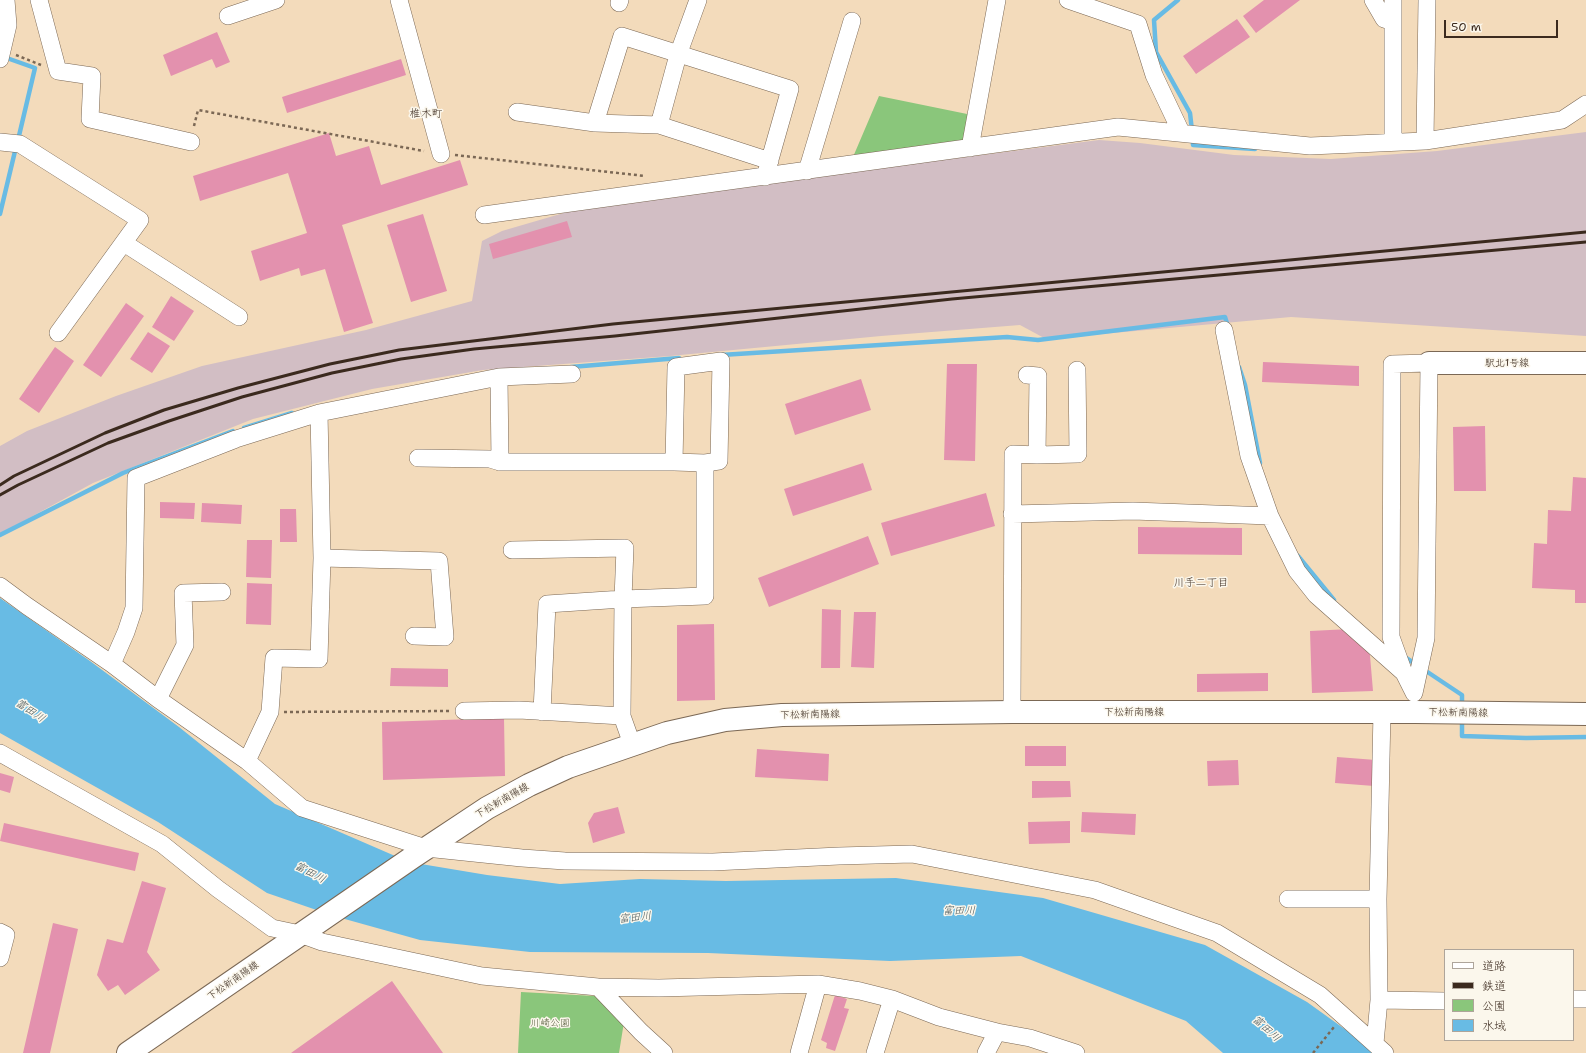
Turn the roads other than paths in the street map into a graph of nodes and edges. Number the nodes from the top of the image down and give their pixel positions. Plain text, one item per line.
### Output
1 (39, 0) edge
2 (276, 0) edge
3 (399, 0) edge
4 (698, 0) edge
5 (997, 0) edge
6 (1068, 0) edge
7 (1373, 0) edge
8 (1393, 0) edge
9 (1427, 0) edge
10 (9, 1) edge
11 (228, 16) dead end
12 (852, 20) dead end
13 (1393, 22) junction
14 (1, 55) edge
15 (678, 55) junction
16 (1586, 104) edge
17 (517, 112) dead end
18 (595, 123) junction
19 (658, 125) junction
20 (1181, 132) junction
21 (1393, 141) junction
22 (1425, 141) junction
23 (0, 142) edge
24 (191, 142) dead end
25 (970, 148) junction
26 (442, 154) dead end
27 (767, 169) junction
28 (807, 171) junction
29 (484, 215) dead end
30 (124, 243) junction
31 (239, 317) dead end
32 (1224, 330) dead end
33 (58, 333) dead end
34 (1429, 363) junction
35 (1586, 363) edge
36 (1077, 370) dead end
37 (572, 374) dead end
38 (1028, 375) dead end
39 (499, 377) junction
40 (319, 413) junction
41 (1037, 456) junction
42 (418, 458) dead end
43 (500, 462) junction
44 (674, 462) junction
45 (705, 463) junction
46 (1012, 514) junction
47 (1270, 516) junction
48 (512, 550) dead end
49 (322, 558) junction
50 (0, 586) edge
51 (222, 592) dead end
52 (623, 599) junction
53 (414, 636) dead end
54 (112, 664) junction
55 (1404, 673) junction
56 (158, 699) junction
57 (1414, 703) junction
58 (464, 711) road end
59 (542, 712) junction
60 (1012, 712) junction
61 (1382, 712) junction
62 (1586, 714) edge
63 (622, 716) junction
64 (632, 744) junction
65 (0, 753) edge
66 (247, 761) junction
67 (419, 853) junction
68 (1288, 899) dead end
69 (1378, 899) junction
70 (306, 930) junction
71 (0, 932) edge
72 (0, 958) edge
73 (818, 984) junction
74 (598, 987) junction
75 (892, 999) junction
76 (1574, 999) edge
77 (1379, 1000) junction
78 (1444, 1000) edge
79 (1586, 1000) edge
80 (997, 1032) junction
81 (1380, 1048) edge
82 (128, 1053) edge
83 (664, 1053) edge
84 (799, 1053) edge
85 (875, 1053) edge
86 (986, 1053) edge
87 (1076, 1053) edge

1 - 24 street
2 - 11 street
3 - 26 street
4 - 15 street
5 - 25 street
6 - 20 street
7 - 13 street
8 - 13 street
9 - 22 street
10 - 14 street
12 - 28 street
13 - 21 street
15 - 18 street
15 - 19 street
15 - 27 street
16 - 22 street
17 - 18 street
18 - 19 street
19 - 27 street
20 - 21 street
20 - 25 street
21 - 22 street
23 - 30 street
25 - 28 street
27 - 28 street
27 - 29 street
30 - 31 street
30 - 33 street
32 - 47 street
34 - 35 main road, 駅北1号線
34 - 55 street
34 - 57 street
36 - 41 street
37 - 39 street
38 - 41 street
39 - 40 street
39 - 43 street
40 - 49 street
40 - 54 street
41 - 46 street
42 - 43 street
43 - 44 street
44 - 45 street
44 - 45 street
45 - 52 street
46 - 47 street
46 - 60 street
47 - 55 street
48 - 52 street
49 - 53 street
49 - 66 street
50 - 54 street
51 - 56 street
52 - 59 street
52 - 63 street
54 - 56 street
55 - 57 street
56 - 66 street
57 - 61 main road, 下松新南陽線
57 - 62 main road, 下松新南陽線
58 - 59 street
59 - 63 street
60 - 61 main road, 下松新南陽線
60 - 64 main road, 下松新南陽線
61 - 69 street
63 - 64 street
64 - 67 main road, 下松新南陽線
65 - 70 street
66 - 67 street
67 - 70 main road, 下松新南陽線
67 - 81 street
68 - 69 street
69 - 77 street
70 - 74 street
70 - 82 main road, 下松新南陽線
71 - 72 street
73 - 74 street
73 - 75 street
73 - 84 street
74 - 83 street
75 - 80 street
75 - 85 street
76 - 79 street
77 - 78 street
77 - 81 street
80 - 86 street
80 - 87 street

